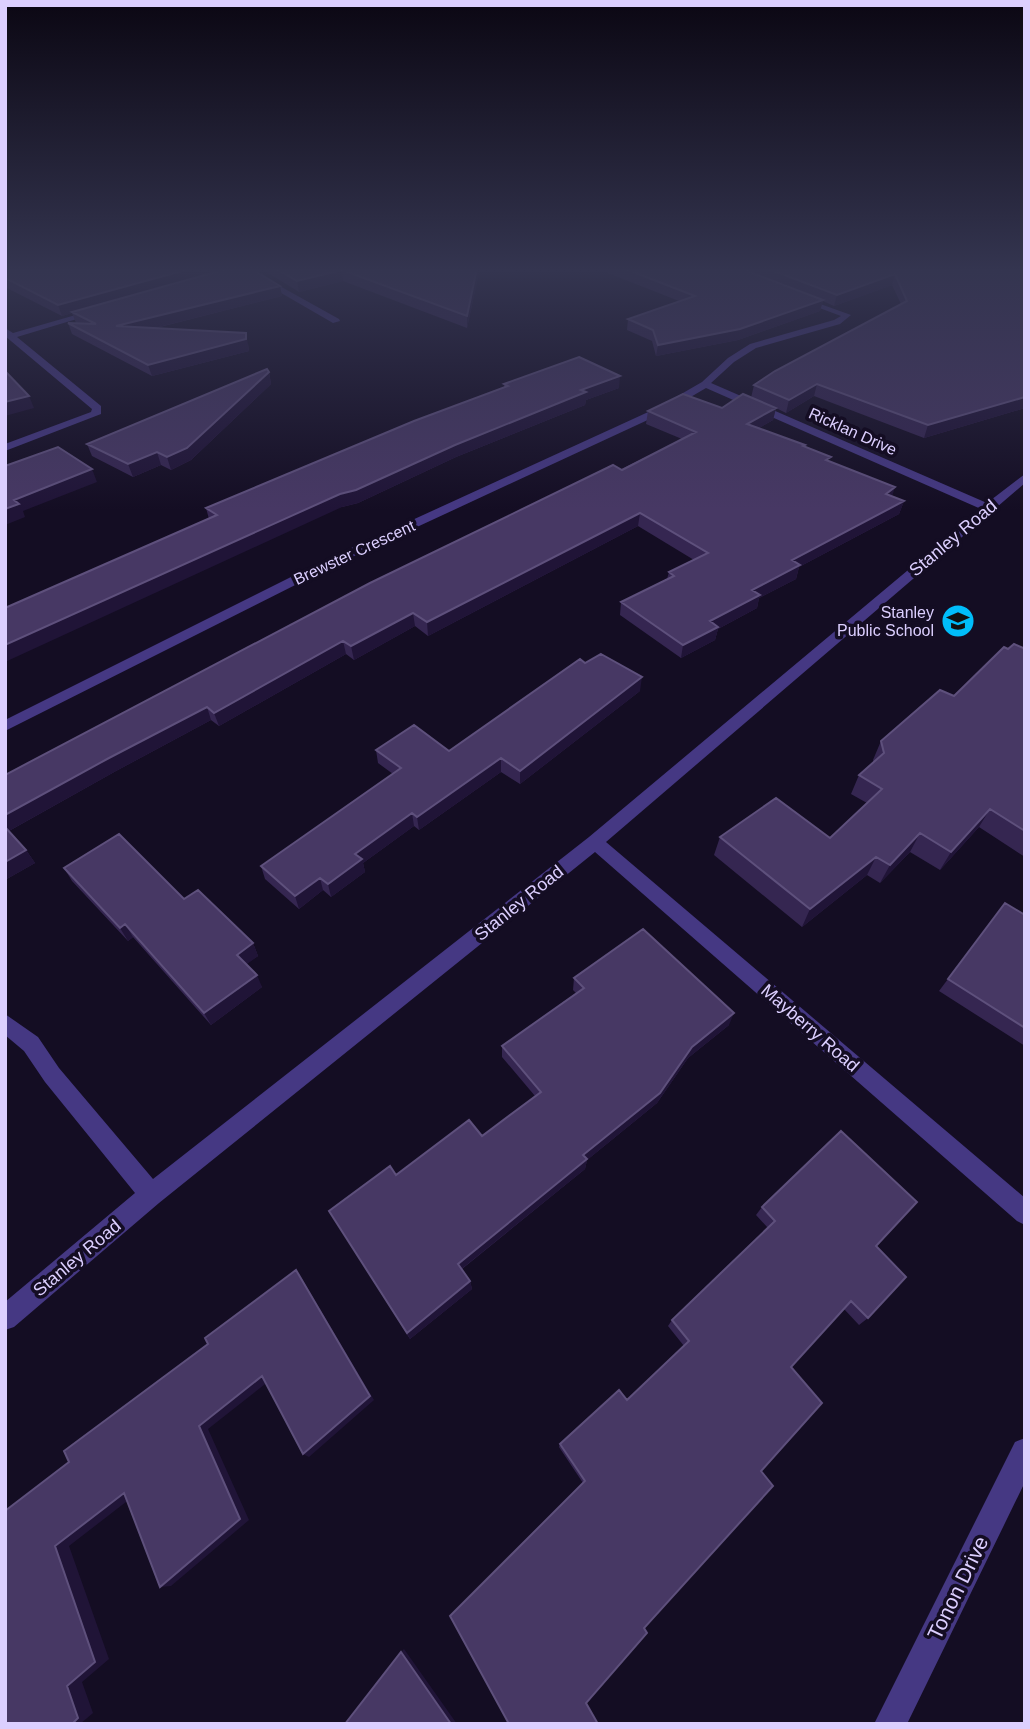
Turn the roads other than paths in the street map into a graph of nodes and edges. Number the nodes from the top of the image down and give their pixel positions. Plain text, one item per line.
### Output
1 (26, 349) edge
2 (749, 349) edge
3 (705, 384) junction
4 (5, 448) edge
5 (1025, 477) edge
6 (989, 508) junction
7 (5, 726) edge
8 (595, 842) junction
9 (5, 1023) edge
10 (151, 1195) junction
11 (1025, 1213) edge
12 (5, 1318) edge
13 (1025, 1452) edge
14 (890, 1724) edge

1 - 4 street
2 - 3 street, Brewster Crescent
3 - 6 street, Ricklan Drive
3 - 7 street, Brewster Crescent
5 - 6 street, Stanley Road
6 - 8 street, Stanley Road
8 - 10 street, Stanley Road
8 - 11 street, Mayberry Road
9 - 10 street
10 - 12 street, Stanley Road
13 - 14 street, Tonon Drive

